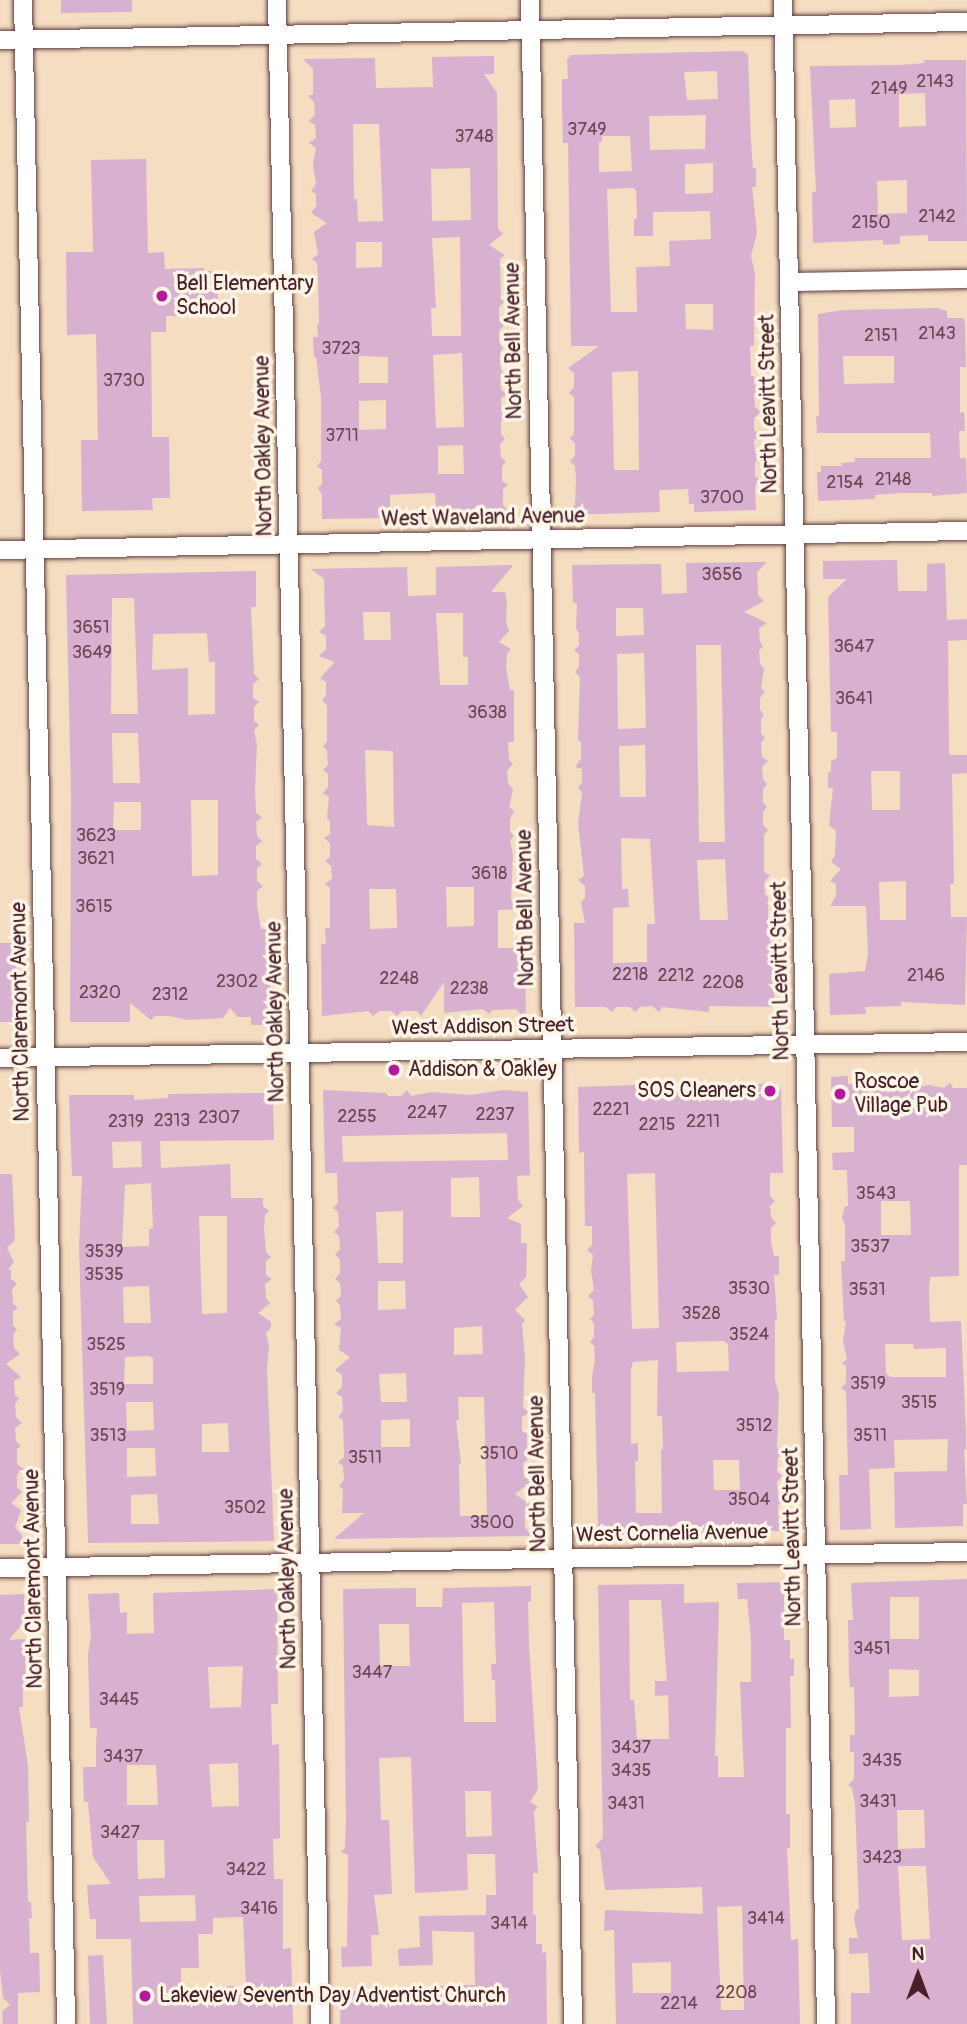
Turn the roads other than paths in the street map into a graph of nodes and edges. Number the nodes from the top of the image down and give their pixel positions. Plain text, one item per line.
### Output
1 (23, 0) edge
2 (277, 0) edge
3 (530, 0) edge
4 (783, 0) edge
5 (967, 22) edge
6 (783, 25) junction
7 (530, 30) junction
8 (278, 34) junction
9 (24, 39) junction
10 (0, 40) edge
11 (967, 279) edge
12 (789, 282) junction
13 (967, 531) edge
14 (794, 535) junction
15 (541, 539) junction
16 (289, 544) junction
17 (35, 549) junction
18 (0, 550) edge
19 (967, 1042) edge
20 (805, 1044) junction
21 (551, 1049) junction
22 (300, 1053) junction
23 (45, 1057) junction
24 (0, 1058) edge
25 (967, 1552) edge
26 (816, 1554) junction
27 (563, 1558) junction
28 (310, 1563) junction
29 (56, 1567) junction
30 (0, 1568) edge
31 (66, 2024) edge
32 (320, 2024) edge
33 (573, 2024) edge
34 (827, 2024) edge

1 - 9 street, North Claremont Avenue
2 - 8 street, North Oakley Avenue
3 - 7 street, North Bell Avenue
4 - 6 street, North Leavitt Street
5 - 6 street
6 - 7 street
6 - 12 street, North Leavitt Street
7 - 8 street
7 - 15 street, North Bell Avenue
8 - 9 street
8 - 16 street, North Oakley Avenue
9 - 10 street
9 - 17 street, North Claremont Avenue
11 - 12 street
12 - 14 street, North Leavitt Street
13 - 14 street, West Waveland Avenue
14 - 15 street, West Waveland Avenue
14 - 20 street, North Leavitt Street
15 - 16 street, West Waveland Avenue
15 - 21 street, North Bell Avenue
16 - 17 street, West Waveland Avenue
16 - 22 street, North Oakley Avenue
17 - 18 street, West Waveland Avenue
17 - 23 street, North Claremont Avenue
19 - 20 street, West Addison Street
20 - 21 street, West Addison Street
20 - 26 street, North Leavitt Street
21 - 22 street, West Addison Street
21 - 27 street, North Bell Avenue
22 - 23 street, West Addison Street
22 - 28 street, North Oakley Avenue
23 - 24 street, West Addison Street
23 - 29 street, North Claremont Avenue
25 - 26 street, West Cornelia Avenue
26 - 27 street, West Cornelia Avenue
26 - 34 street, North Leavitt Street
27 - 28 street, West Cornelia Avenue
27 - 33 street, North Bell Avenue
28 - 29 street, West Cornelia Avenue
28 - 32 street, North Oakley Avenue
29 - 30 street, West Cornelia Avenue
29 - 31 street, North Claremont Avenue

